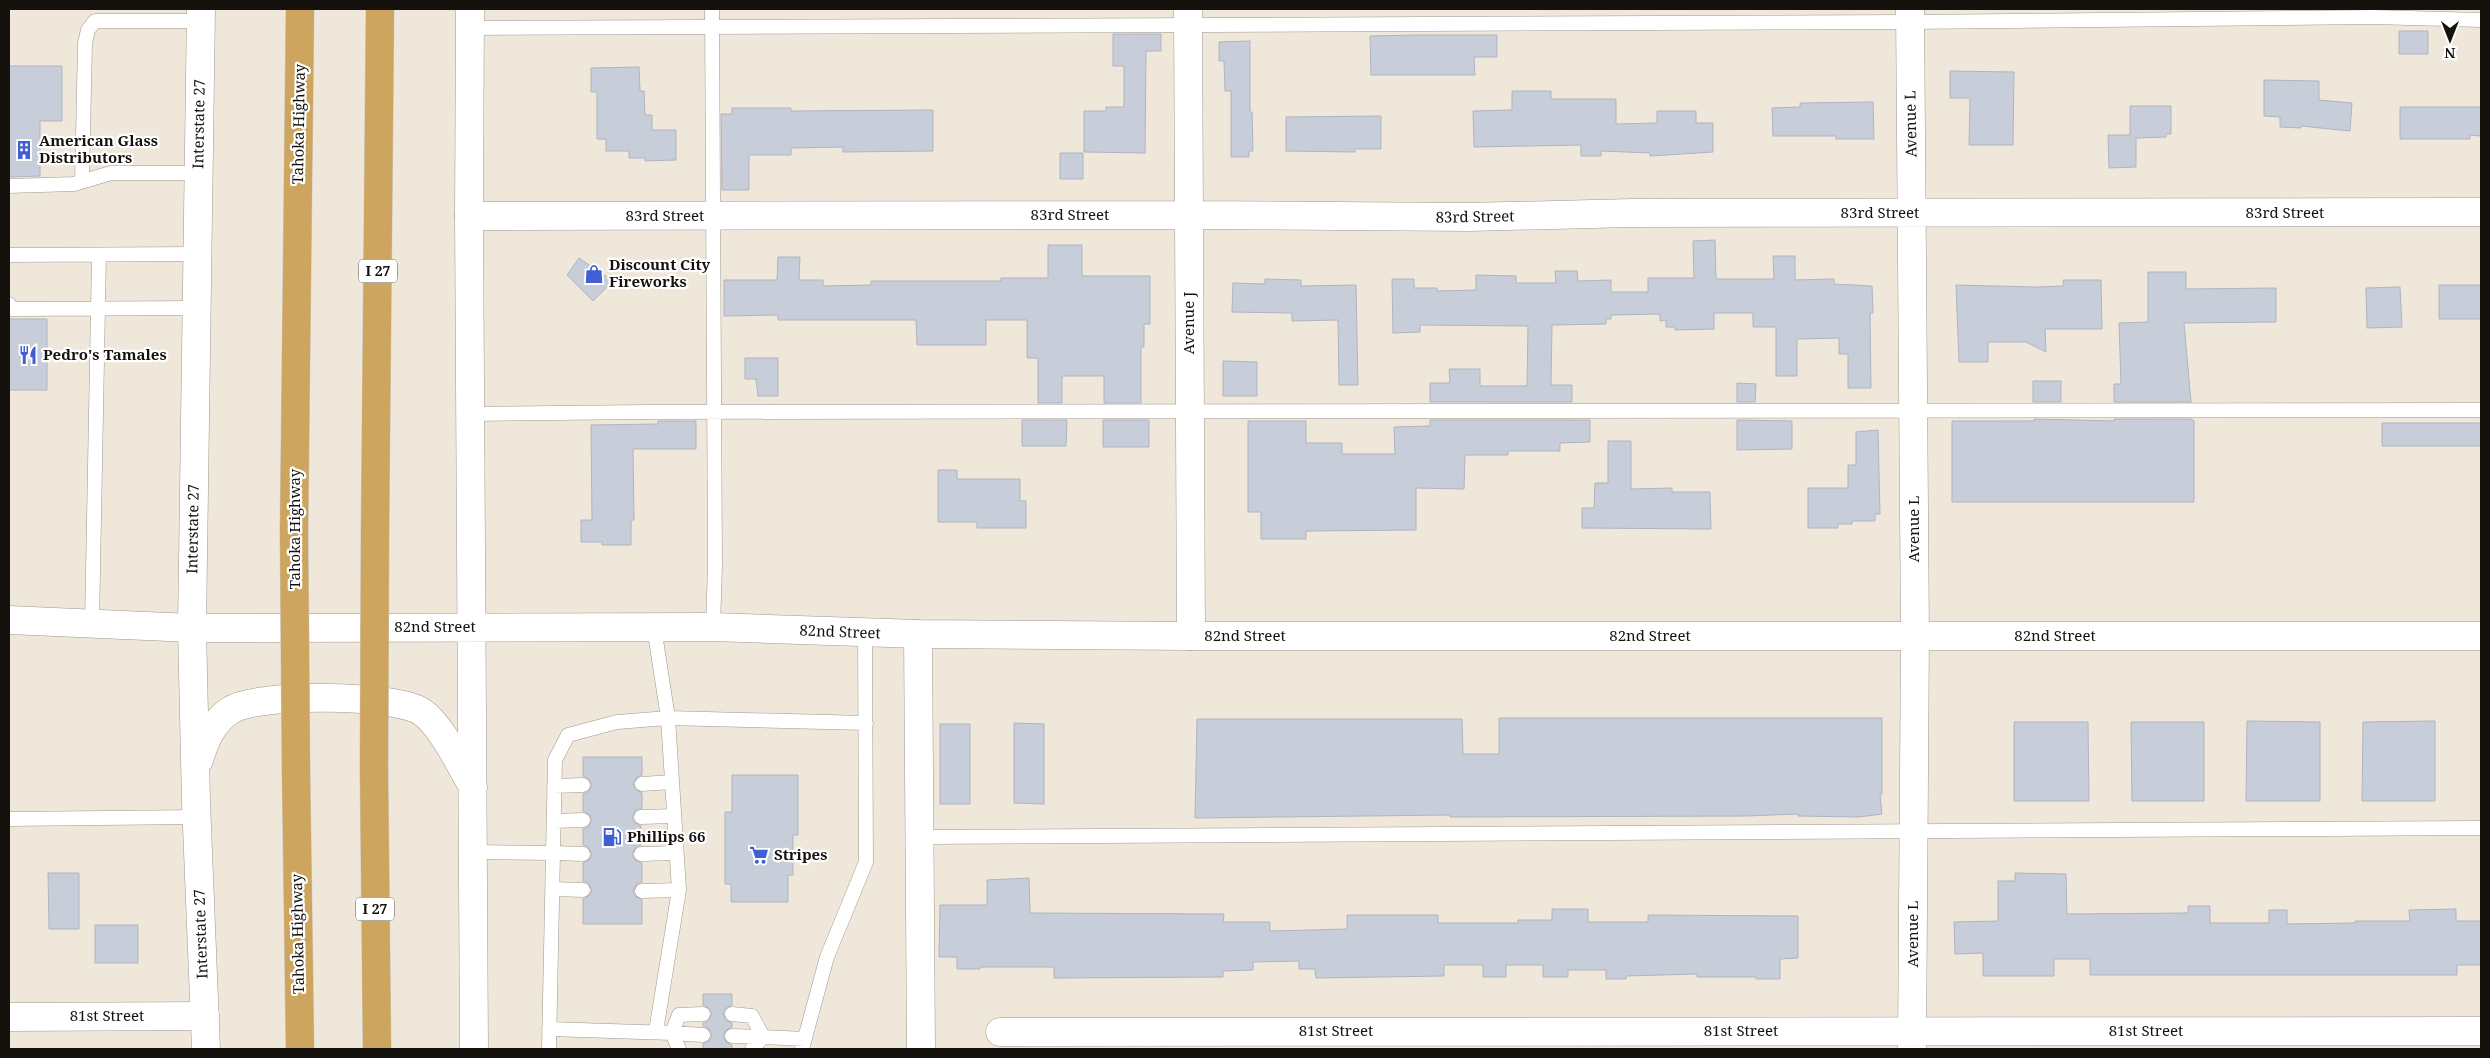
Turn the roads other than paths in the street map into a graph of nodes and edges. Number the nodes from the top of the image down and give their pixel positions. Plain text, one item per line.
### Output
1 (300, 9) edge
2 (380, 9) edge
3 (712, 9) edge
4 (201, 15) edge
5 (1910, 15) edge
6 (1188, 16) edge
7 (470, 18) edge
8 (2481, 20) edge
9 (712, 27) junction
10 (199, 173) junction
11 (82, 181) junction
12 (9, 186) edge
13 (2481, 212) edge
14 (1912, 213) junction
15 (1188, 215) junction
16 (469, 216) junction
17 (713, 216) junction
18 (100, 254) junction
19 (197, 254) junction
20 (9, 255) edge
21 (9, 304) edge
22 (197, 308) junction
23 (98, 309) junction
24 (2481, 410) edge
25 (1189, 411) junction
26 (1913, 411) junction
27 (714, 413) junction
28 (470, 414) junction
29 (9, 620) edge
30 (92, 624) junction
31 (471, 627) junction
32 (654, 627) junction
33 (192, 628) junction
34 (713, 628) junction
35 (865, 633) junction
36 (918, 634) junction
37 (1191, 636) junction
38 (1915, 636) junction
39 (2481, 636) edge
40 (668, 718) junction
41 (866, 723) junction
42 (195, 770) junction
43 (672, 782) junction
44 (642, 784) dead end
45 (583, 785) dead end
46 (554, 786) junction
47 (473, 788) junction
48 (674, 816) junction
49 (197, 817) junction
50 (642, 817) dead end
51 (9, 819) edge
52 (583, 820) dead end
53 (554, 821) junction
54 (2481, 828) edge
55 (1914, 830) junction
56 (921, 837) junction
57 (473, 852) junction
58 (553, 853) junction
59 (676, 853) junction
60 (583, 854) dead end
61 (642, 854) dead end
62 (553, 889) junction
63 (583, 890) dead end
64 (678, 890) junction
65 (642, 891) dead end
66 (703, 1014) dead end
67 (732, 1014) dead end
68 (9, 1016) edge
69 (205, 1016) junction
70 (549, 1029) junction
71 (656, 1031) junction
72 (2481, 1031) edge
73 (1000, 1032) dead end
74 (672, 1033) junction
75 (703, 1035) dead end
76 (732, 1036) dead end
77 (763, 1037) junction
78 (1196, 1040) edge
79 (1912, 1040) edge
80 (804, 1044) edge
81 (206, 1049) edge
82 (300, 1049) edge
83 (377, 1049) edge
84 (474, 1049) edge
85 (549, 1049) edge
86 (679, 1049) edge
87 (752, 1049) edge
88 (921, 1049) edge

1 - 82 highway, Tahoka Highway, bridge
2 - 83 highway, I 27, bridge
3 - 9 lane
4 - 10 street, Interstate 27
4 - 11 lane
5 - 6 lane
5 - 8 lane
5 - 14 street, Avenue L
6 - 9 lane
6 - 15 street, Avenue J
7 - 9 lane
7 - 16 street
9 - 17 lane
10 - 11 lane
10 - 19 street, Interstate 27
11 - 12 lane
13 - 14 street, 83rd Street
14 - 15 street, 83rd Street
14 - 26 street, Avenue L
15 - 17 street, 83rd Street
15 - 25 street, Avenue J
16 - 17 street, 83rd Street
16 - 28 street
17 - 27 lane
18 - 19 lane
18 - 20 lane
18 - 23 lane
19 - 22 street, Interstate 27
21 - 23 lane
22 - 23 lane
22 - 33 street, Interstate 27
23 - 30 lane
24 - 26 lane
25 - 26 lane
25 - 27 lane
25 - 37 street, Avenue J
26 - 38 street, Avenue L
27 - 28 lane
27 - 34 lane
28 - 31 street
29 - 30 street, 82nd Street
30 - 33 street, 82nd Street
31 - 32 street, 82nd Street
31 - 33 street, 82nd Street
31 - 47 street
32 - 34 street, 82nd Street
32 - 40 lane
33 - 42 street, Interstate 27
34 - 35 street, 82nd Street
35 - 36 street, 82nd Street
35 - 41 lane
36 - 37 street, 82nd Street
36 - 56 street
37 - 38 street, 82nd Street
38 - 39 street, 82nd Street
38 - 55 street, Avenue L
40 - 41 lane
40 - 43 lane
40 - 46 lane
41 - 80 lane
42 - 47 street
42 - 49 street, Interstate 27
43 - 44 lane
43 - 48 lane
45 - 46 lane
46 - 53 lane
47 - 57 street
48 - 50 lane
48 - 59 lane
49 - 51 lane
49 - 69 street, Interstate 27
52 - 53 lane
53 - 58 lane
54 - 55 lane
55 - 56 lane
55 - 79 street, Avenue L
56 - 88 street
57 - 58 lane
57 - 84 street
58 - 60 lane
58 - 62 lane
59 - 61 lane
59 - 64 lane
62 - 63 lane
62 - 70 lane
64 - 65 lane
64 - 71 lane
66 - 74 lane
67 - 77 lane
68 - 69 street, 81st Street
69 - 81 street, Interstate 27
70 - 71 lane
70 - 85 lane
71 - 74 lane
72 - 79 street, 81st Street
73 - 78 street, 81st Street
74 - 75 lane
74 - 86 lane
76 - 77 lane
77 - 80 lane
77 - 87 lane
78 - 79 street, 81st Street

